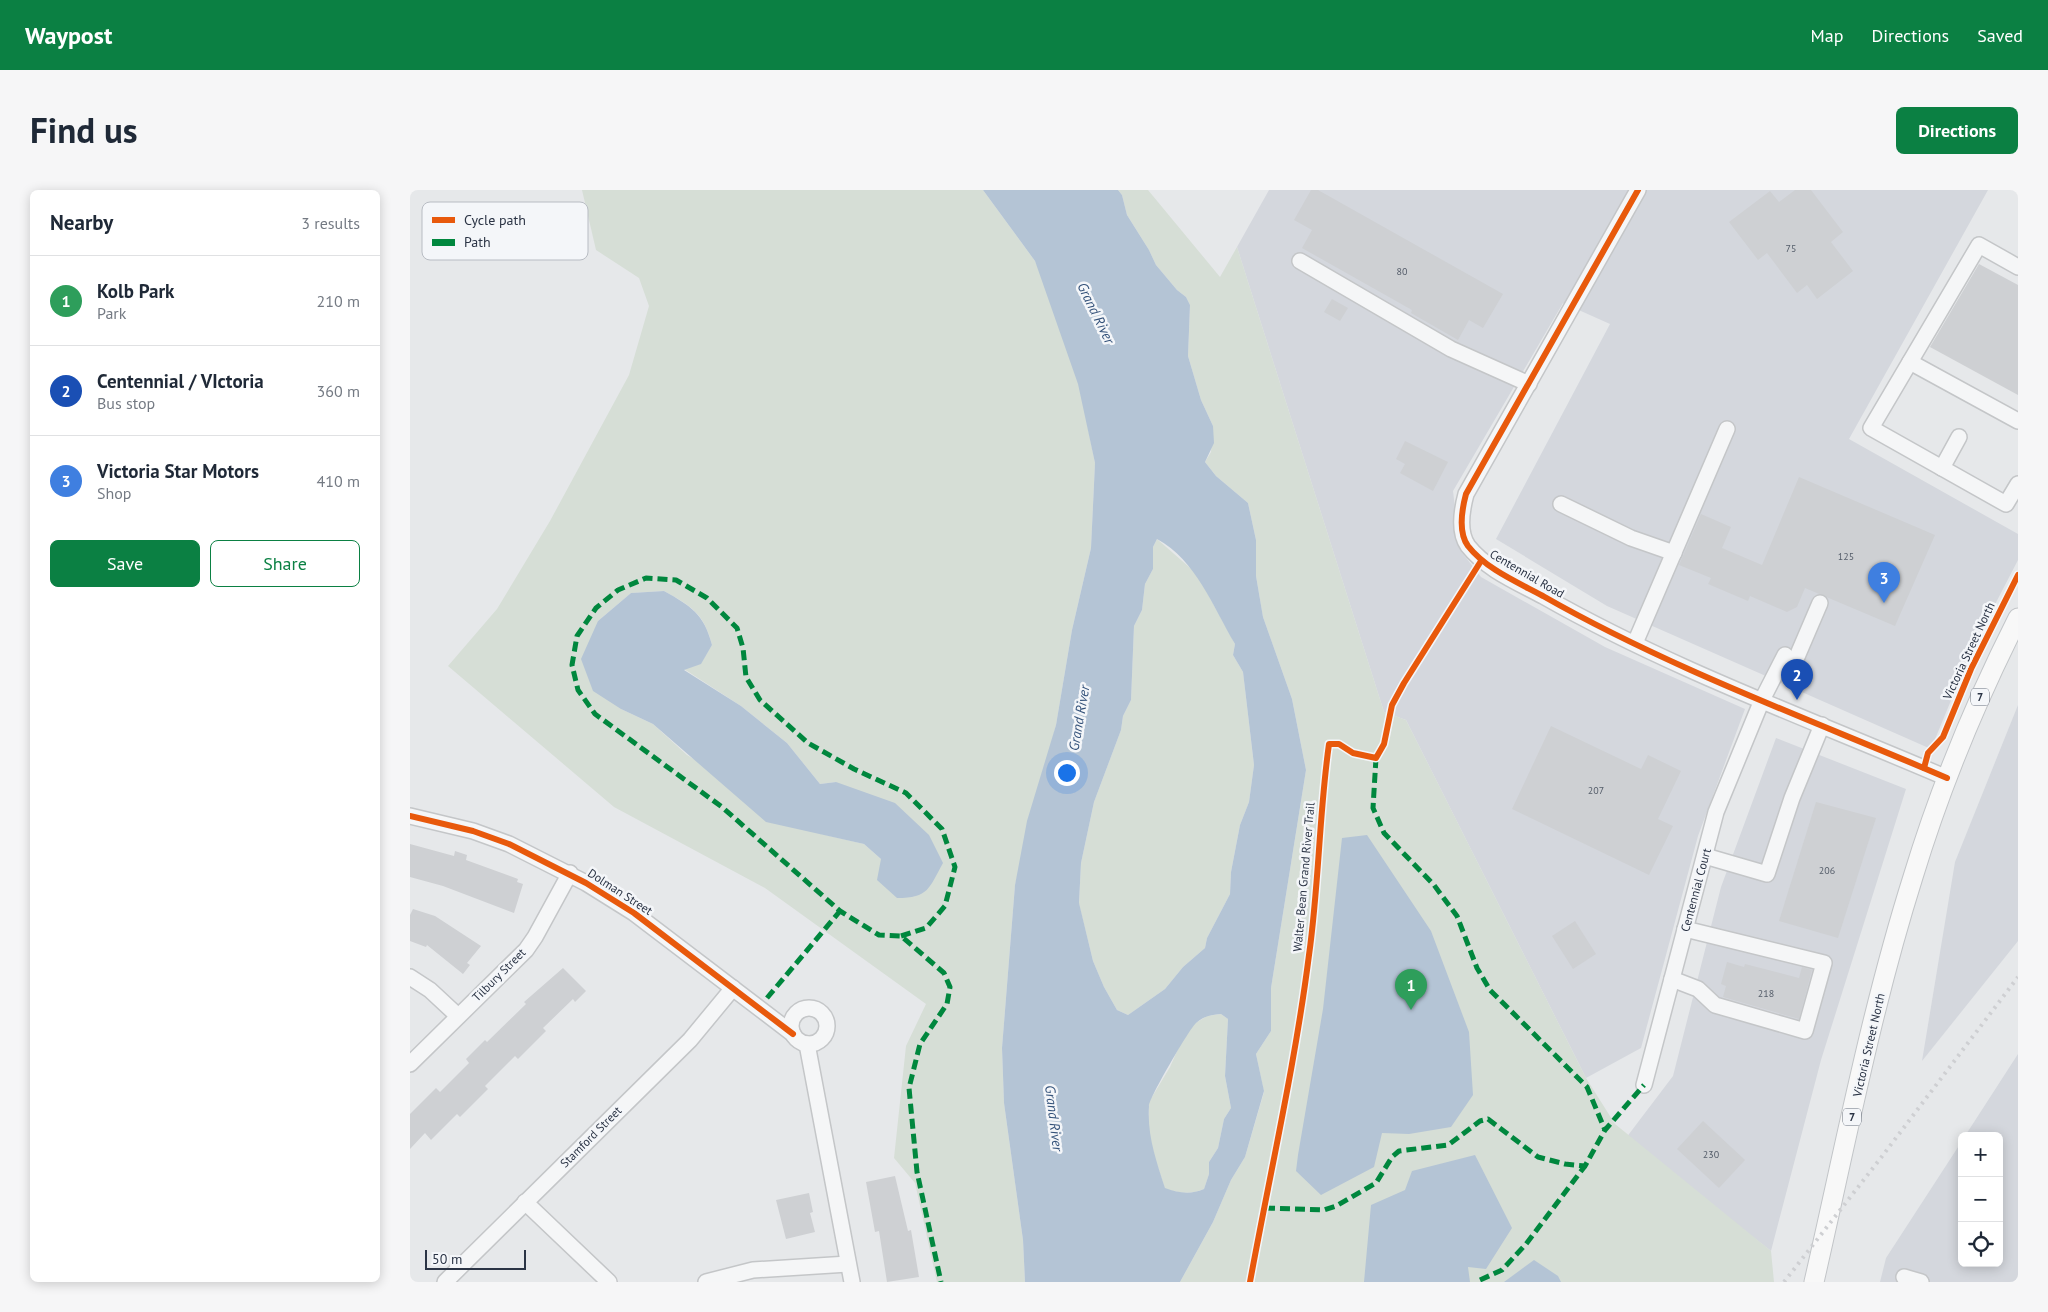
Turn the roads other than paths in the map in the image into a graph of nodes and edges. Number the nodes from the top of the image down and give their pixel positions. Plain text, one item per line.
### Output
1 (1638, 190) edge
2 (1300, 260) dead end
3 (2018, 267) edge
4 (1910, 362) junction
5 (1529, 384) junction
6 (2018, 421) edge
7 (1727, 429) dead end
8 (1959, 437) dead end
9 (1942, 468) junction
10 (2018, 484) edge
11 (1561, 504) dead end
12 (1674, 553) junction
13 (1820, 603) dead end
14 (2018, 618) edge
15 (1635, 644) junction
16 (1762, 700) junction
17 (1822, 725) junction
18 (1947, 778) junction
19 (410, 816) edge
20 (1705, 856) junction
21 (570, 874) junction
22 (1685, 929) junction
23 (410, 977) edge
24 (1672, 980) junction
25 (732, 988) junction
26 (458, 1016) junction
27 (792, 1034) junction
28 (806, 1044) junction
29 (410, 1064) edge
30 (1644, 1085) dead end
31 (525, 1202) junction
32 (848, 1264) junction
33 (1904, 1277) dead end
34 (445, 1282) edge
35 (609, 1282) edge
36 (706, 1282) edge
37 (852, 1282) edge
38 (1814, 1282) edge
39 (1921, 1282) edge

1 - 5 street, Centennial Road
2 - 5 street
3 - 4 street
4 - 6 street
4 - 9 street
5 - 15 street, Centennial Road
7 - 12 street
8 - 9 street
9 - 10 street
11 - 12 street
12 - 15 street
13 - 16 street, Centennial Court
14 - 18 main road, Victoria Street North / 7
15 - 16 street, Centennial Road
16 - 17 street, Centennial Road
16 - 20 street, Centennial Court
17 - 18 street, Centennial Road
17 - 20 street
18 - 38 main road, Victoria Street North / 7
19 - 21 street, Dolman Street
20 - 22 street, Centennial Court
21 - 25 street, Dolman Street
21 - 26 street, Tilbury Street
22 - 24 street, Centennial Court
22 - 24 street
23 - 26 street
24 - 30 street, Centennial Court
25 - 27 street, Dolman Street
25 - 31 street, Stamford Street
26 - 29 street, Tilbury Street
27 - 28 street, Dolman Street
27 - 28 street
28 - 32 street
31 - 34 street, Stamford Street
31 - 35 street
32 - 36 street
32 - 37 street
33 - 39 street

